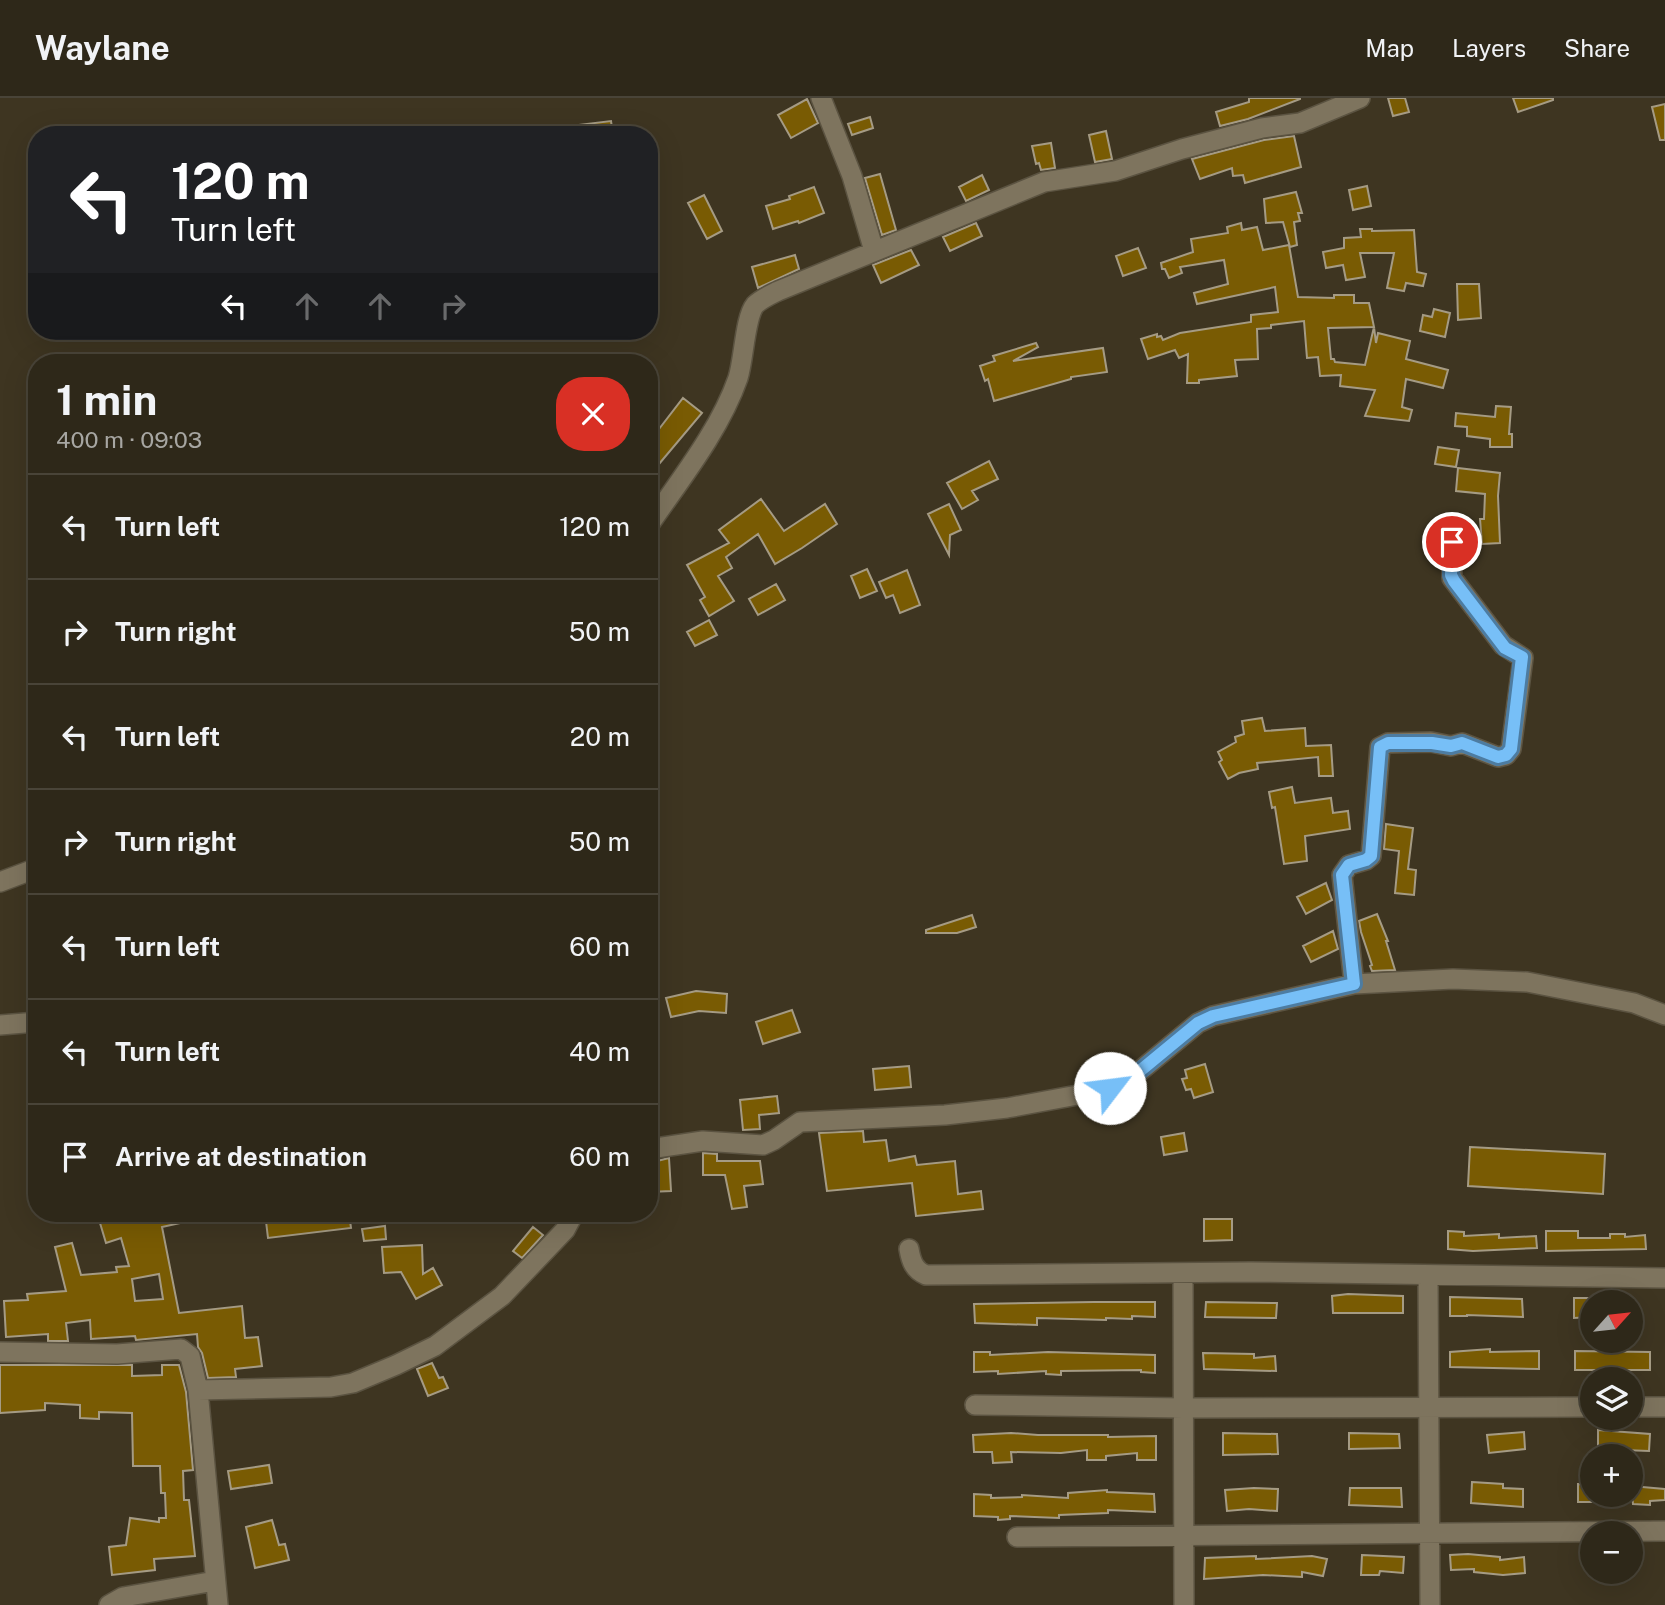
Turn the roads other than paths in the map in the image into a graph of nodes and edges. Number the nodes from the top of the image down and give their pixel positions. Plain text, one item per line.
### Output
1 (821, 98) edge
2 (1360, 98) edge
3 (874, 251) junction
4 (658, 512) edge
5 (1459, 525) dead end
6 (28, 871) edge
7 (0, 882) edge
8 (1354, 984) junction
9 (1665, 1015) edge
10 (28, 1023) edge
11 (0, 1025) edge
12 (658, 1149) edge
13 (569, 1222) edge
14 (909, 1249) dead end
15 (1183, 1274) junction
16 (1428, 1275) junction
17 (1665, 1278) edge
18 (0, 1352) edge
19 (198, 1391) junction
20 (975, 1405) dead end
21 (1580, 1407) edge
22 (1643, 1407) edge
23 (1665, 1407) edge
24 (1182, 1408) junction
25 (1429, 1408) junction
26 (1665, 1531) edge
27 (1430, 1532) junction
28 (1183, 1534) junction
29 (1017, 1537) dead end
30 (215, 1581) junction
31 (109, 1605) edge
32 (218, 1605) edge
33 (1184, 1605) edge
34 (1430, 1605) edge

1 - 3 street
2 - 3 street
3 - 4 street
5 - 8 street
6 - 7 street
8 - 9 street
8 - 12 street
10 - 11 street
13 - 19 street
14 - 15 street
15 - 16 street
15 - 24 street
16 - 17 street
16 - 25 street
18 - 19 street
19 - 30 street
20 - 24 street
21 - 25 street
22 - 23 street
24 - 25 street
24 - 28 street
25 - 27 street
26 - 27 street
27 - 28 street
27 - 34 street
28 - 29 street
28 - 33 street
30 - 31 street
30 - 32 street

